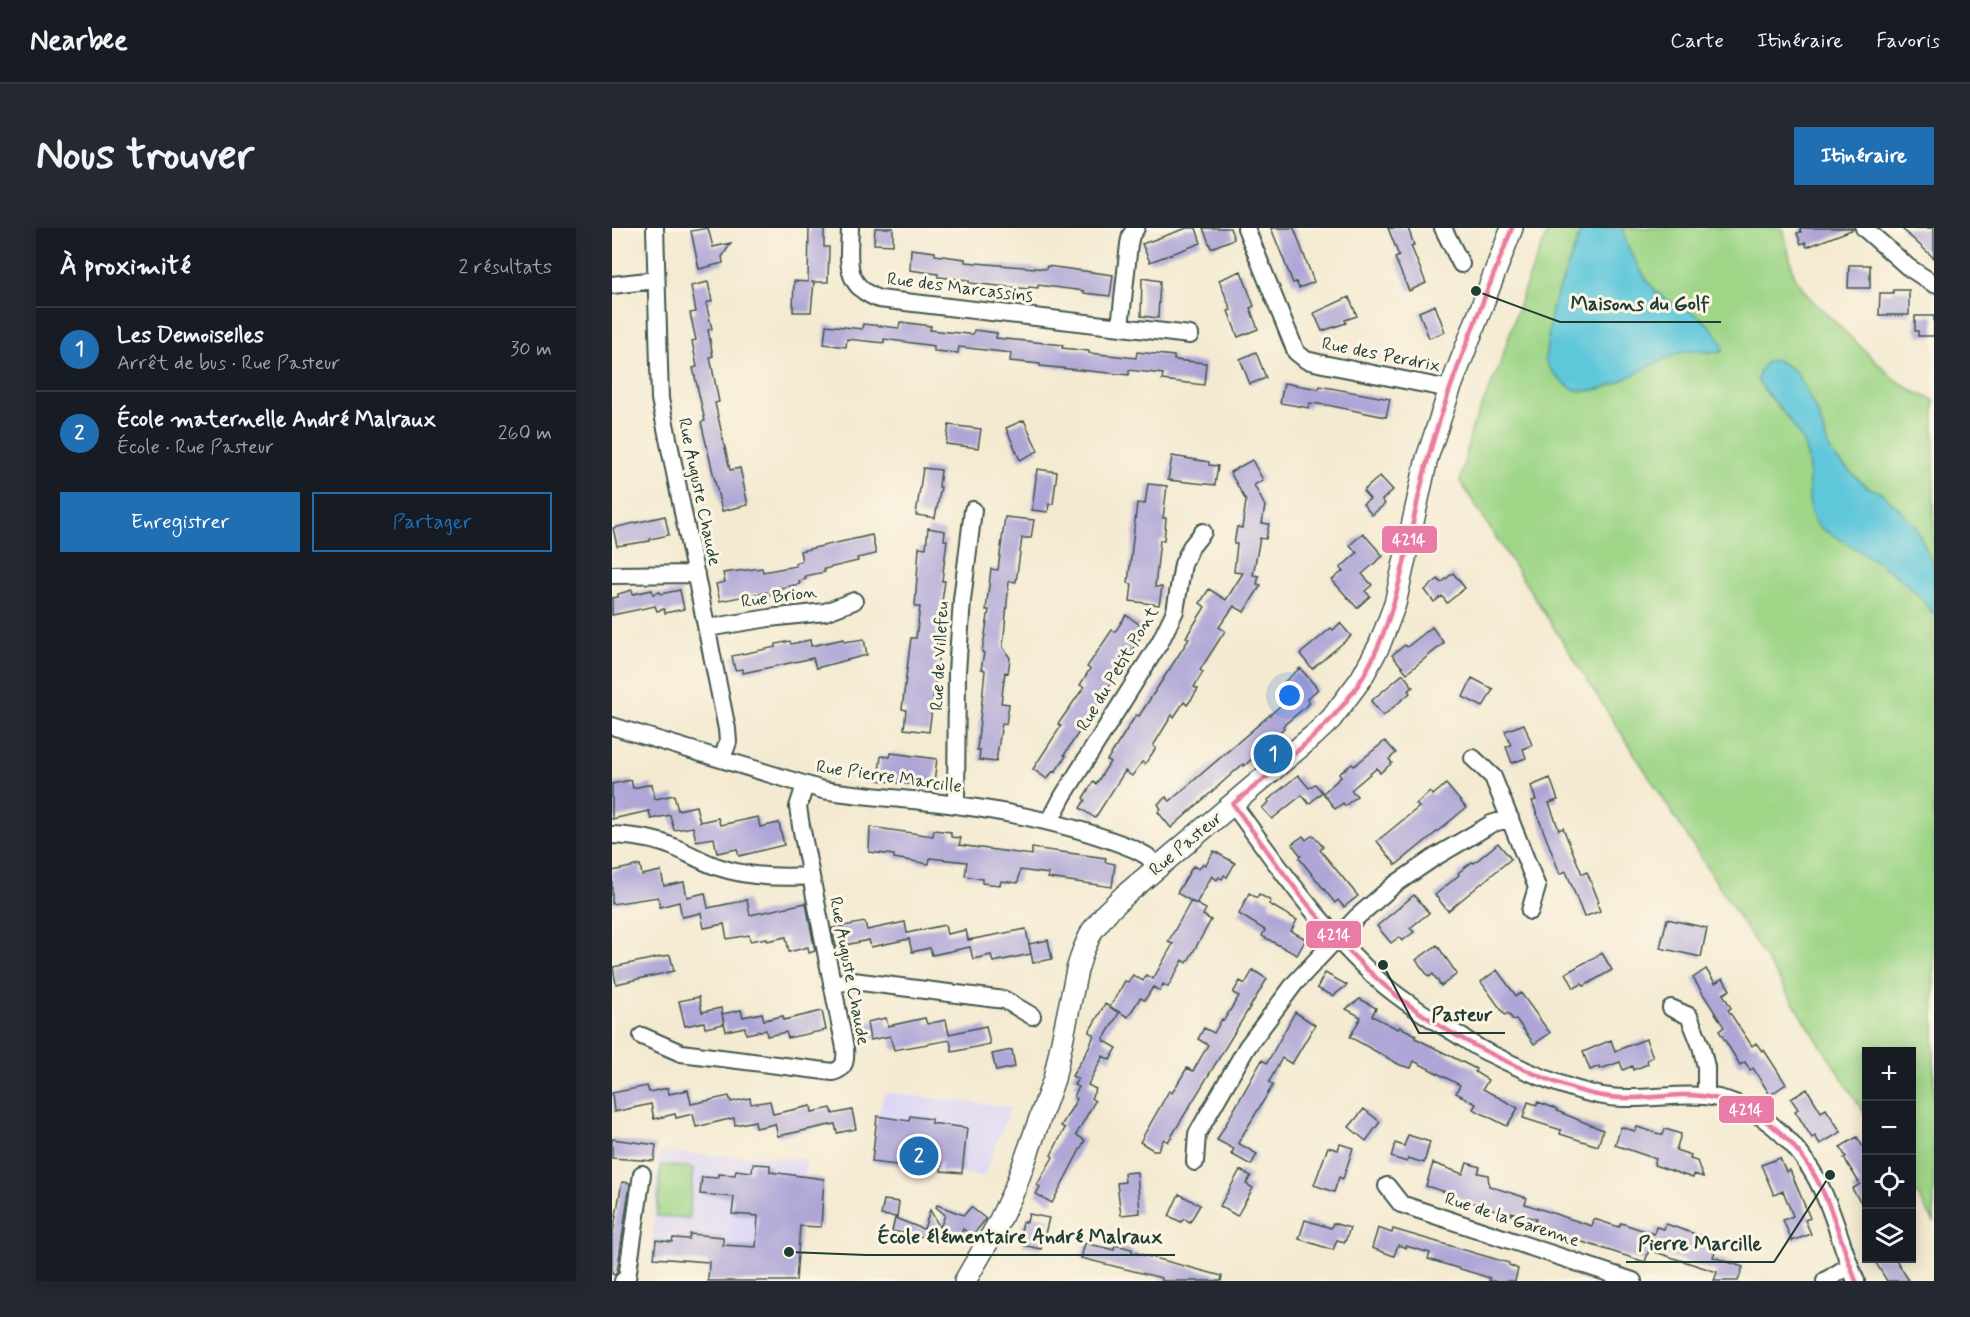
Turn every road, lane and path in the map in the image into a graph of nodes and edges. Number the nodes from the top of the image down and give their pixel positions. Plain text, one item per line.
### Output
1 (656, 228) edge
2 (850, 228) edge
3 (1136, 228) edge
4 (1245, 228) edge
5 (1443, 228) edge
6 (1512, 228) edge
7 (1864, 228) edge
8 (1461, 264) dead end
9 (656, 280) junction
10 (1934, 284) edge
11 (612, 285) edge
12 (1120, 327) junction
13 (1191, 335) dead end
14 (1450, 389) junction
15 (973, 510) dead end
16 (1203, 532) dead end
17 (696, 574) junction
18 (612, 575) edge
19 (854, 601) dead end
20 (707, 628) junction
21 (612, 726) edge
22 (1473, 758) dead end
23 (722, 759) junction
24 (805, 785) junction
25 (1233, 804) junction
26 (956, 805) junction
27 (1510, 818) junction
28 (1050, 821) junction
29 (612, 835) edge
30 (1157, 867) junction
31 (811, 876) junction
32 (1530, 911) dead end
33 (1338, 939) junction
34 (832, 984) junction
35 (1671, 1008) dead end
36 (1032, 1016) dead end
37 (642, 1036) dead end
38 (1706, 1096) junction
39 (1195, 1162) dead end
40 (642, 1173) dead end
41 (1387, 1186) dead end
42 (1853, 1274) edge
43 (623, 1281) edge
44 (965, 1281) edge
45 (1633, 1281) edge
46 (1825, 1281) edge

1 - 9 street, Rue Auguste Chaude
2 - 12 street, Rue des Marcassins
3 - 12 street
4 - 14 street, Rue des Perdrix
5 - 8 street
6 - 14 street, Rue Pasteur
7 - 10 street
9 - 11 street
9 - 17 street, Rue Auguste Chaude
12 - 13 street, Rue des Marcassins
14 - 25 street, Rue Pasteur
15 - 26 street, Rue de Villefeu
16 - 28 street, Rue du Petit Pont
17 - 18 street
17 - 20 street, Rue Auguste Chaude
19 - 20 street, Rue Brion
20 - 23 street, Rue Auguste Chaude
21 - 23 street, Rue Pierre Marcille
22 - 27 street
23 - 24 street, Rue Pierre Marcille
24 - 26 street, Rue Pierre Marcille
24 - 31 street, Rue Auguste Chaude
25 - 30 street, Rue Pasteur
25 - 33 street
26 - 28 street, Rue Pierre Marcille
27 - 32 street
27 - 33 street
28 - 30 street, Rue Pierre Marcille
29 - 31 street
30 - 44 street, Rue Pasteur
31 - 34 street, Rue Auguste Chaude
33 - 38 street
33 - 39 street
34 - 36 street
34 - 37 street, Rue Auguste Chaude
35 - 38 street
38 - 42 street
40 - 43 street
41 - 45 street, Rue de la Garenne
42 - 46 street

